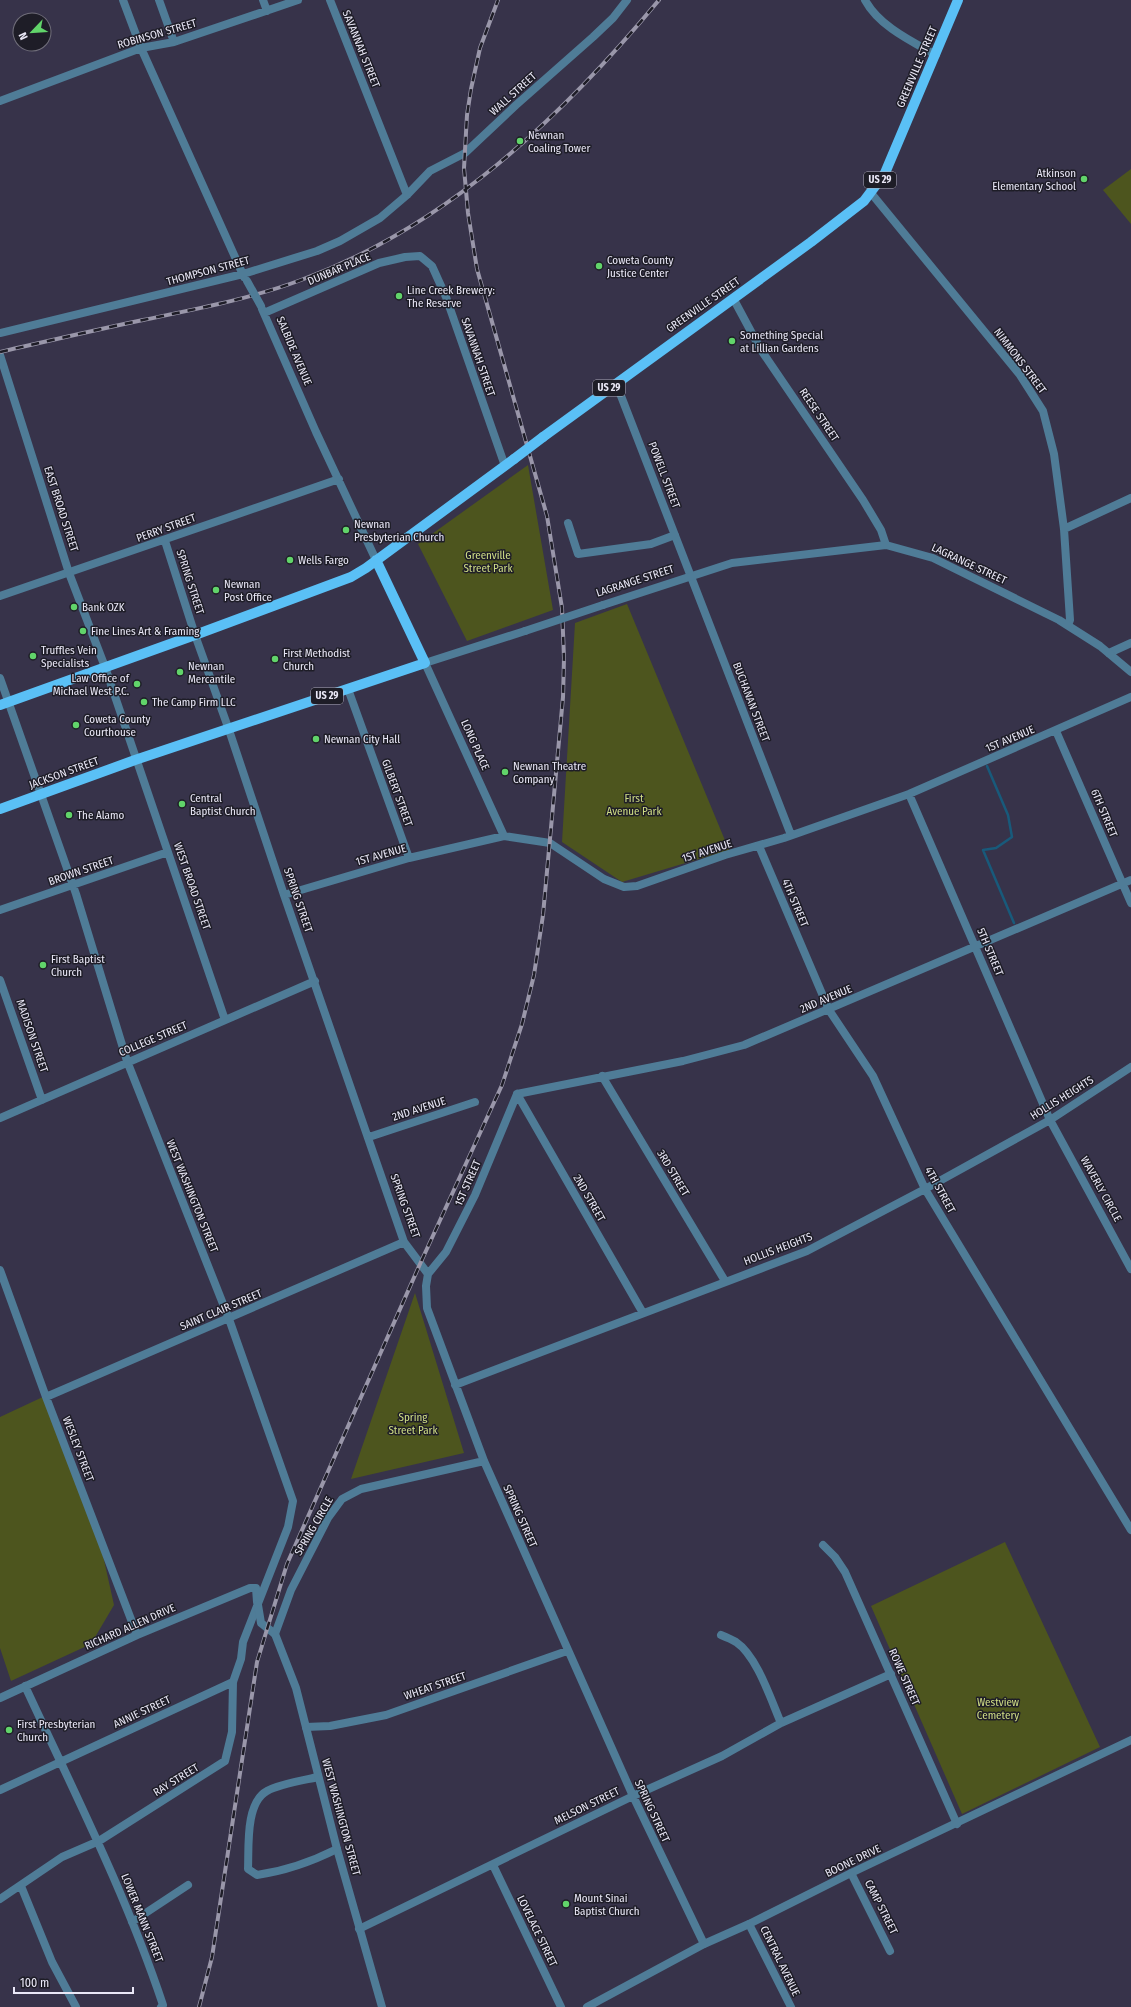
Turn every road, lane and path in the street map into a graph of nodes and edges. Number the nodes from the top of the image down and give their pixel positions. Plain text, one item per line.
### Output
1 (123, 0) edge
2 (159, 0) edge
3 (263, 0) edge
4 (298, 0) edge
5 (330, 0) edge
6 (628, 0) edge
7 (865, 0) edge
8 (958, 0) edge
9 (267, 11) junction
10 (174, 42) junction
11 (141, 48) junction
12 (936, 55) junction
13 (0, 101) edge
14 (871, 193) junction
15 (407, 195) junction
16 (424, 260) joint
17 (245, 278) junction
18 (733, 298) junction
19 (263, 309) junction
20 (0, 332) edge
21 (0, 355) edge
22 (616, 383) junction
23 (505, 466) junction
24 (338, 479) junction
25 (1131, 498) edge
26 (568, 523) dead end
27 (1064, 529) junction
28 (675, 535) junction
29 (165, 541) junction
30 (886, 545) junction
31 (376, 560) junction
32 (70, 573) junction
33 (383, 574) junction
34 (691, 576) junction
35 (351, 577) junction
36 (0, 596) edge
37 (1068, 625) junction
38 (195, 636) junction
39 (1131, 643) edge
40 (1109, 653) junction
41 (425, 663) junction
42 (105, 667) junction
43 (1131, 672) edge
44 (0, 678) edge
45 (348, 690) junction
46 (1131, 697) edge
47 (4, 703) edge
48 (229, 730) junction
49 (1056, 731) junction
50 (136, 760) junction
51 (40, 794) junction
52 (909, 794) junction
53 (0, 809) edge
54 (791, 835) junction
55 (504, 836) junction
56 (759, 846) junction
57 (168, 852) junction
58 (409, 858) junction
59 (1131, 880) edge
60 (1122, 884) junction
61 (73, 886) junction
62 (284, 894) junction
63 (1131, 903) edge
64 (0, 910) edge
65 (975, 946) junction
66 (0, 980) edge
67 (315, 981) junction
68 (829, 1010) junction
69 (225, 1020) junction
70 (127, 1062) junction
71 (1131, 1067) edge
72 (602, 1076) junction
73 (517, 1094) junction
74 (42, 1100) junction
75 (475, 1102) dead end
76 (0, 1118) edge
77 (1050, 1120) junction
78 (369, 1137) junction
79 (925, 1190) junction
80 (404, 1242) junction
81 (1131, 1269) edge
82 (0, 1270) edge
83 (428, 1274) junction
84 (725, 1281) junction
85 (642, 1313) junction
86 (229, 1319) junction
87 (455, 1385) junction
88 (46, 1397) junction
89 (484, 1461) junction
90 (1131, 1530) edge
91 (823, 1545) dead end
92 (258, 1605) junction
93 (276, 1634) junction
94 (137, 1635) junction
95 (721, 1635) dead end
96 (567, 1651) junction
97 (891, 1674) junction
98 (233, 1682) junction
99 (25, 1686) junction
100 (0, 1698) edge
101 (781, 1723) junction
102 (306, 1727) junction
103 (1131, 1740) edge
104 (60, 1762) junction
105 (318, 1777) junction
106 (0, 1790) edge
107 (633, 1796) junction
108 (957, 1824) junction
109 (99, 1841) junction
110 (337, 1849) junction
111 (493, 1865) junction
112 (851, 1873) junction
113 (188, 1885) dead end
114 (21, 1886) junction
115 (0, 1899) edge
116 (132, 1922) junction
117 (750, 1924) junction
118 (359, 1929) junction
119 (704, 1944) junction
120 (890, 1951) dead end
121 (162, 2006) edge
122 (76, 2007) edge
123 (382, 2007) edge
124 (561, 2007) edge
125 (587, 2007) edge
126 (791, 2007) edge

1 - 11 street, SALBIDE AVENUE
2 - 10 street
3 - 9 street
4 - 9 street, ROBINSON STREET
5 - 15 street, SAVANNAH STREET
6 - 15 street, WALL STREET
7 - 12 street
8 - 12 main road, GREENVILLE STREET / US 29
9 - 10 street, ROBINSON STREET
10 - 11 street, ROBINSON STREET
11 - 13 street, ROBINSON STREET
11 - 17 street, SALBIDE AVENUE
12 - 14 main road, GREENVILLE STREET / US 29
14 - 18 main road, GREENVILLE STREET / US 29
14 - 27 street, NIMMONS STREET
15 - 17 street, THOMPSON STREET
16 - 19 street, DUNBAR PLACE
16 - 23 street, SAVANNAH STREET
17 - 19 street, SALBIDE AVENUE, bridge
17 - 20 street, THOMPSON STREET
18 - 22 main road, GREENVILLE STREET / US 29
18 - 30 street, REESE STREET
19 - 24 street, SALBIDE AVENUE
21 - 32 street, EAST BROAD STREET
22 - 23 main road, GREENVILLE STREET / US 29, bridge
22 - 28 street, POWELL STREET
23 - 31 main road, GREENVILLE STREET / US 29
24 - 29 street, PERRY STREET
24 - 31 street, SALBIDE AVENUE
25 - 27 street
26 - 28 street
27 - 37 street, NIMMONS STREET
28 - 34 street, POWELL STREET
29 - 32 street, PERRY STREET
29 - 38 street, SPRING STREET
30 - 34 street, LAGRANGE STREET
30 - 37 street, LAGRANGE STREET
31 - 33 main road, SALBIDE AVENUE
31 - 35 main road, US 29
32 - 36 street, PERRY STREET
32 - 42 street, EAST BROAD STREET
33 - 35 main road
33 - 41 main road, SALBIDE AVENUE
34 - 41 street, LAGRANGE STREET, bridge
34 - 54 street, BUCHANAN STREET
35 - 38 main road, US 29
37 - 40 street, LAGRANGE STREET
38 - 42 main road, US 29
38 - 48 street, SPRING STREET
39 - 40 street
40 - 43 street, LAGRANGE STREET
41 - 45 main road, LAGRANGE STREET / US 29
41 - 55 street, LONG PLACE
42 - 47 main road, US 29
42 - 50 street, WEST BROAD STREET
44 - 47 street, WEST WASHINGTON STREET
45 - 48 main road, LAGRANGE STREET / US 29
45 - 58 street, GILBERT STREET
46 - 49 street, 1ST AVENUE
47 - 51 street, WEST WASHINGTON STREET
48 - 50 main road, LAGRANGE STREET / US 29
48 - 62 street, SPRING STREET
49 - 52 street, 1ST AVENUE
49 - 60 street, 6TH STREET
50 - 51 main road, JACKSON STREET / US 29
50 - 57 street, WEST BROAD STREET
51 - 53 main road, JACKSON STREET / US 29
51 - 61 street, WEST WASHINGTON STREET
52 - 54 street, 1ST AVENUE
52 - 65 street, 5TH STREET
54 - 56 street, 1ST AVENUE
55 - 56 street, 1ST AVENUE
55 - 58 street, 1ST AVENUE
56 - 68 street, 4TH STREET
57 - 61 street, BROWN STREET
57 - 69 street, WEST BROAD STREET
58 - 62 street, 1ST AVENUE
59 - 60 street, 2ND AVENUE
60 - 63 street, 6TH STREET
60 - 65 street, 2ND AVENUE
61 - 64 street, BROWN STREET
61 - 70 street, WEST WASHINGTON STREET
62 - 67 street, SPRING STREET
65 - 68 street, 2ND AVENUE
65 - 77 street, 5TH STREET
66 - 74 street, MADISON STREET
67 - 69 street, COLLEGE STREET
67 - 78 street, SPRING STREET
68 - 72 street, 2ND AVENUE
68 - 79 street, 4TH STREET
69 - 70 street, COLLEGE STREET
70 - 74 street, COLLEGE STREET
70 - 86 street, WEST WASHINGTON STREET
71 - 77 street, HOLLIS HEIGHTS
72 - 73 street, 2ND AVENUE
72 - 84 street, 3RD STREET
73 - 83 street, 1ST STREET
73 - 85 street, 2ND STREET
74 - 76 street, COLLEGE STREET
75 - 78 street, 2ND AVENUE
77 - 79 street, HOLLIS HEIGHTS
77 - 81 street, WAVERLY CIRCLE
78 - 80 street, SPRING STREET
79 - 84 street, HOLLIS HEIGHTS
79 - 90 street, 4TH STREET
80 - 83 street, SPRING STREET
80 - 86 street, SAINT CLAIR STREET
82 - 88 street, WESLEY STREET
83 - 87 street, SPRING STREET
84 - 85 street, HOLLIS HEIGHTS
85 - 87 street, HOLLIS HEIGHTS
86 - 88 street, SAINT CLAIR STREET
86 - 92 street, WEST WASHINGTON STREET
87 - 89 street, SPRING STREET
88 - 94 street, WESLEY STREET
89 - 93 street, SPRING CIRCLE
89 - 96 street, SPRING STREET
91 - 97 street, ROWE STREET
92 - 93 street
92 - 94 street, RICHARD ALLEN DRIVE
92 - 98 street, RAY STREET
93 - 102 street, WEST WASHINGTON STREET
94 - 99 street, RICHARD ALLEN DRIVE
95 - 101 street
96 - 102 street, WHEAT STREET
96 - 107 street, SPRING STREET
97 - 101 street, MELSON STREET
97 - 108 street, ROWE STREET
98 - 104 street, ANNIE STREET
98 - 109 street, RAY STREET
99 - 100 street, RICHARD ALLEN DRIVE
99 - 104 street, LOWER MANN STREET
101 - 107 street, MELSON STREET
102 - 105 street, WEST WASHINGTON STREET
103 - 108 street, BOONE DRIVE
104 - 106 street, ANNIE STREET
104 - 109 street, LOWER MANN STREET
105 - 110 street, WEST WASHINGTON STREET
105 - 110 street
107 - 111 street, MELSON STREET
107 - 119 street, SPRING STREET
108 - 112 street, BOONE DRIVE
109 - 114 street, RAY STREET
109 - 116 street, LOWER MANN STREET
110 - 118 street, WEST WASHINGTON STREET
111 - 118 street, MELSON STREET
111 - 124 street, LOVELACE STREET
112 - 117 street, BOONE DRIVE
112 - 120 street, CAMP STREET
113 - 116 street
114 - 115 street, RAY STREET
114 - 122 street
116 - 121 street, LOWER MANN STREET
117 - 119 street, BOONE DRIVE
117 - 126 street, CENTRAL AVENUE
118 - 123 street, WEST WASHINGTON STREET
119 - 125 street, BOONE DRIVE

